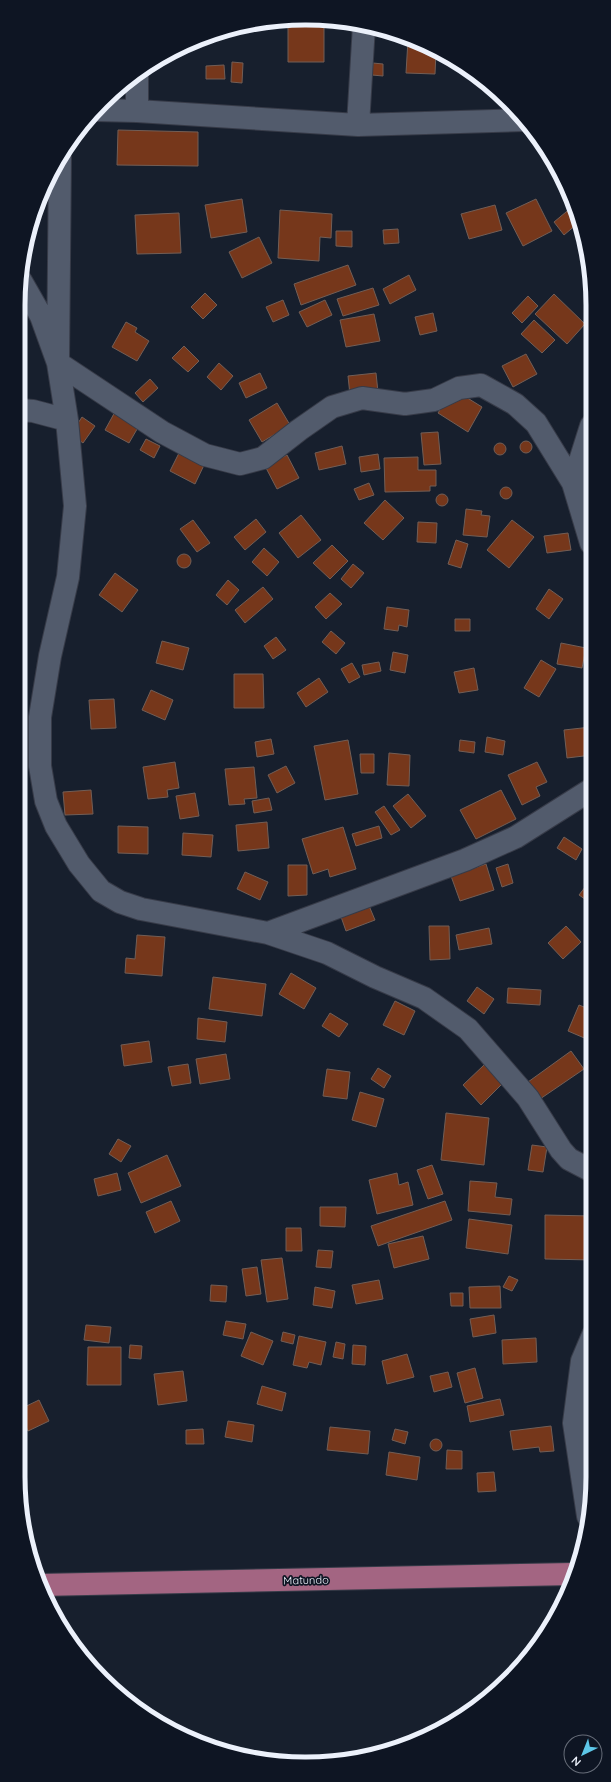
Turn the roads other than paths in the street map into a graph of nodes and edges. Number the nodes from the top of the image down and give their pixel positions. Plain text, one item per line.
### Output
1 (364, 31) edge
2 (138, 81) edge
3 (104, 110) edge
4 (136, 111) junction
5 (515, 120) edge
6 (358, 125) junction
7 (60, 171) edge
8 (26, 290) edge
9 (58, 363) junction
10 (25, 410) edge
11 (67, 420) junction
12 (586, 442) edge
13 (573, 483) junction
14 (586, 526) edge
15 (586, 793) edge
16 (268, 933) junction
17 (586, 1168) edge
18 (586, 1352) edge
19 (585, 1496) edge
20 (568, 1574) edge
21 (46, 1585) edge

1 - 6 street
2 - 4 street
3 - 4 street
4 - 6 street
5 - 6 street
7 - 9 street
8 - 9 street
9 - 11 street
9 - 13 street
10 - 11 street
11 - 16 street
12 - 13 street
13 - 14 street
15 - 16 street
16 - 17 street
18 - 19 street
20 - 21 main road, Matundo

